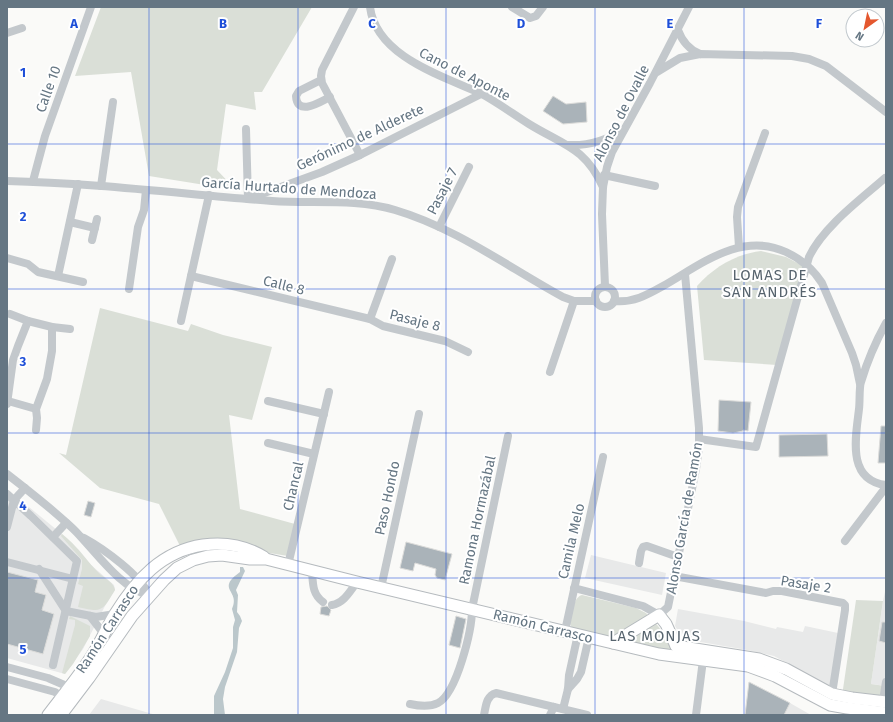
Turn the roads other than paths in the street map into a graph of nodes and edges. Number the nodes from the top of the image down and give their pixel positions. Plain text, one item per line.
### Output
1 (91, 7) edge
2 (354, 7) edge
3 (370, 7) edge
4 (512, 7) edge
5 (543, 7) edge
6 (689, 7) edge
7 (22, 28) dead end
8 (678, 30) junction
9 (7, 33) edge
10 (700, 54) junction
11 (656, 72) junction
12 (321, 80) junction
13 (481, 94) junction
14 (330, 97) junction
15 (113, 102) dead end
16 (886, 112) edge
17 (246, 129) dead end
18 (624, 129) junction
19 (765, 133) dead end
20 (568, 145) junction
21 (360, 155) junction
22 (469, 167) dead end
23 (604, 175) junction
24 (885, 178) edge
25 (7, 180) edge
26 (33, 181) junction
27 (78, 184) junction
28 (101, 186) junction
29 (655, 186) dead end
30 (603, 187) junction
31 (146, 190) junction
32 (209, 195) junction
33 (248, 199) junction
34 (96, 219) dead end
35 (70, 222) junction
36 (439, 227) junction
37 (95, 228) junction
38 (92, 240) dead end
39 (739, 247) junction
40 (7, 258) edge
41 (392, 258) dead end
42 (807, 265) junction
43 (685, 274) junction
44 (58, 276) junction
45 (191, 276) junction
46 (83, 282) dead end
47 (605, 286) junction
48 (129, 289) dead end
49 (574, 301) junction
50 (596, 301) junction
51 (614, 301) junction
52 (10, 314) dead end
53 (370, 319) junction
54 (28, 321) junction
55 (181, 321) dead end
56 (886, 322) edge
57 (52, 327) junction
58 (70, 329) dead end
59 (468, 352) dead end
60 (550, 372) dead end
61 (860, 384) junction
62 (329, 392) dead end
63 (268, 401) dead end
64 (8, 402) edge
65 (36, 409) junction
66 (324, 414) junction
67 (419, 414) dead end
68 (36, 430) dead end
69 (508, 436) dead end
70 (699, 439) junction
71 (268, 443) dead end
72 (314, 454) junction
73 (603, 457) dead end
74 (7, 474) edge
75 (886, 486) edge
76 (25, 488) junction
77 (10, 497) edge
78 (9, 509) edge
79 (66, 523) junction
80 (7, 527) edge
81 (53, 536) junction
82 (845, 540) dead end
83 (678, 557) junction
84 (266, 559) junction
85 (7, 562) edge
86 (639, 563) dead end
87 (288, 565) junction
88 (39, 569) junction
89 (312, 571) junction
90 (674, 576) junction
91 (73, 579) junction
92 (357, 582) junction
93 (136, 584) junction
94 (381, 588) junction
95 (574, 588) junction
96 (149, 595) junction
97 (323, 602) dead end
98 (332, 605) dead end
99 (472, 609) junction
100 (66, 611) junction
101 (115, 614) junction
102 (90, 616) junction
103 (659, 616) junction
104 (565, 631) junction
105 (104, 634) junction
106 (584, 636) junction
107 (613, 643) junction
108 (676, 646) junction
109 (669, 656) junction
110 (703, 660) junction
111 (53, 665) dead end
112 (7, 667) edge
113 (7, 679) edge
114 (886, 682) edge
115 (69, 687) junction
116 (832, 694) junction
117 (62, 697) junction
118 (410, 704) dead end
119 (884, 707) edge
120 (552, 711) edge
121 (565, 712) edge
122 (48, 715) edge
123 (61, 715) edge
124 (484, 715) edge
125 (587, 715) edge
126 (696, 715) edge

1 - 26 street, Calle 10
2 - 12 street
3 - 13 street, Cano de Aponte
4 - 5 street
6 - 8 street, Alonso de Ovalle
7 - 9 street
8 - 10 street
8 - 11 street, Alonso de Ovalle
10 - 11 street
10 - 16 street
11 - 18 street, Alonso de Ovalle
12 - 14 street
12 - 14 street
13 - 20 street, Cano de Aponte
13 - 21 street, Gerónimo de Alderete
14 - 21 street
15 - 28 street
17 - 33 street
18 - 20 street
18 - 23 street, Alonso de Ovalle
19 - 39 street
20 - 30 street, Cano de Aponte
21 - 33 street, Gerónimo de Alderete
22 - 36 street, Pasaje 7
23 - 29 street
23 - 30 street, Alonso de Ovalle
24 - 42 street
25 - 26 street, García Hurtado de Mendoza
26 - 27 street, García Hurtado de Mendoza
27 - 28 street, García Hurtado de Mendoza
27 - 35 street
28 - 31 street, García Hurtado de Mendoza
30 - 47 street, Alonso de Ovalle
31 - 32 street, García Hurtado de Mendoza
31 - 48 street
32 - 33 street, García Hurtado de Mendoza
32 - 45 street
33 - 36 street, García Hurtado de Mendoza
34 - 37 street
35 - 37 street
35 - 44 street
36 - 49 street, García Hurtado de Mendoza
37 - 38 street
39 - 42 street
39 - 43 street
40 - 44 street
41 - 53 street, Pasaje 8
42 - 61 street
42 - 70 street
43 - 51 street
43 - 70 street, Alonso García de Ramón
44 - 46 street
45 - 53 street, Calle 8
45 - 55 street
47 - 50 street
47 - 51 street
49 - 50 street, García Hurtado de Mendoza
49 - 60 street
50 - 51 street
52 - 54 street
53 - 59 street, Pasaje 8
54 - 57 street
54 - 64 street
56 - 61 street
57 - 58 street
57 - 65 street
61 - 75 street
62 - 66 street, Chancal
63 - 66 street
64 - 65 street
65 - 68 street
66 - 72 street, Chancal
67 - 94 street, Paso Hondo
69 - 99 street, Ramona Hormazábal
70 - 83 street, Alonso García de Ramón
71 - 72 street
72 - 87 street, Chancal
73 - 95 street, Camila Melo
74 - 76 street
75 - 82 street
76 - 77 street
76 - 79 street
77 - 78 street
77 - 81 street
78 - 80 street
79 - 81 street
79 - 93 street
81 - 91 street
83 - 86 street
83 - 90 street, Alonso García de Ramón
84 - 87 main road, Ramón Carrasco
84 - 93 main road, Ramón Carrasco
84 - 96 main road, Ramón Carrasco
85 - 88 street
87 - 89 main road, Ramón Carrasco
88 - 91 street
88 - 100 street
89 - 92 main road, Ramón Carrasco
89 - 97 street
90 - 103 street, Alonso García de Ramón
90 - 116 street, Pasaje 2
91 - 100 street
92 - 94 main road, Ramón Carrasco
92 - 98 street
93 - 96 street
93 - 101 main road, Ramón Carrasco
94 - 99 main road, Ramón Carrasco
95 - 103 street
95 - 104 street, Camila Melo
96 - 123 main road, Ramón Carrasco
99 - 104 main road, Ramón Carrasco
99 - 118 street, Ramona Hormazábal
100 - 102 street
100 - 111 street
101 - 102 street
101 - 105 main road, Ramón Carrasco
102 - 105 street
103 - 107 main road, Alonso García de Ramón
103 - 108 main road
104 - 106 main road, Ramón Carrasco
105 - 115 main road, Ramón Carrasco
106 - 107 main road, Ramón Carrasco
106 - 121 street
107 - 109 main road, Ramón Carrasco
108 - 109 main road
108 - 116 main road
109 - 110 main road, Ramón Carrasco
110 - 119 main road, Ramón Carrasco
110 - 126 street
112 - 115 street
113 - 117 street
114 - 119 street
115 - 117 main road, Ramón Carrasco
116 - 119 main road
117 - 122 main road, Ramón Carrasco
120 - 121 street
120 - 124 street
121 - 125 street

